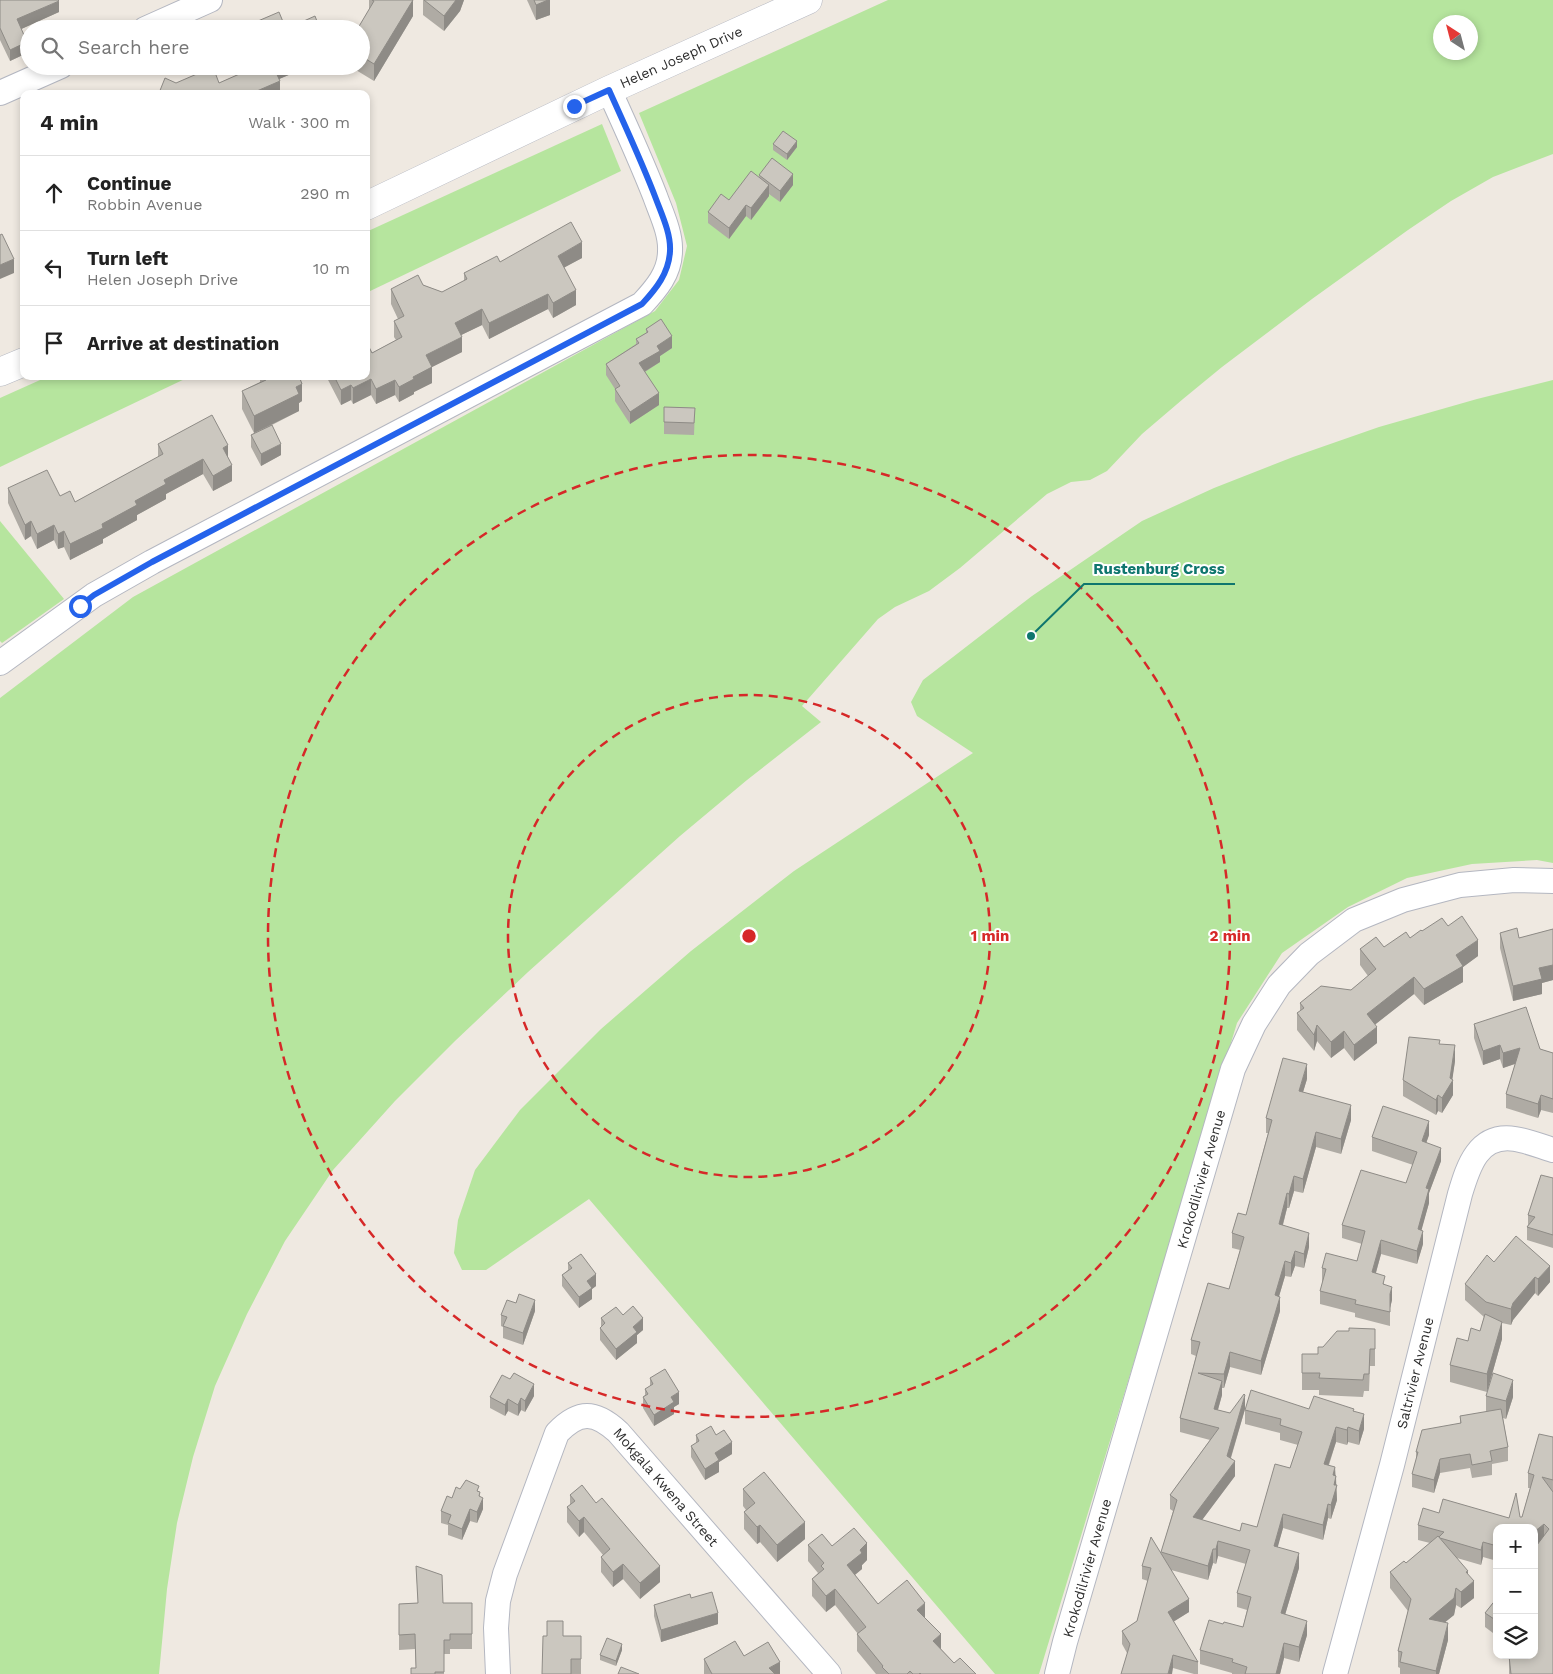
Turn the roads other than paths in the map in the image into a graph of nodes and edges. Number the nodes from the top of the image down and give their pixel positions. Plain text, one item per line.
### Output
1 (210, 0) edge
2 (808, 0) edge
3 (165, 20) edge
4 (41, 75) edge
5 (609, 90) junction
6 (0, 93) edge
7 (370, 204) edge
8 (20, 364) edge
9 (0, 372) edge
10 (0, 663) edge
11 (1553, 881) edge
12 (1553, 1150) edge
13 (498, 1674) edge
14 (829, 1674) edge
15 (1057, 1674) edge
16 (1335, 1674) edge

1 - 3 street
2 - 5 street, Helen Joseph Drive
4 - 6 street
5 - 7 street, Helen Joseph Drive
5 - 10 street
8 - 9 street
11 - 15 street, Krokodilrivier Avenue
12 - 16 street, Saltrivier Avenue
13 - 14 street, Mokgala Kwena Street

